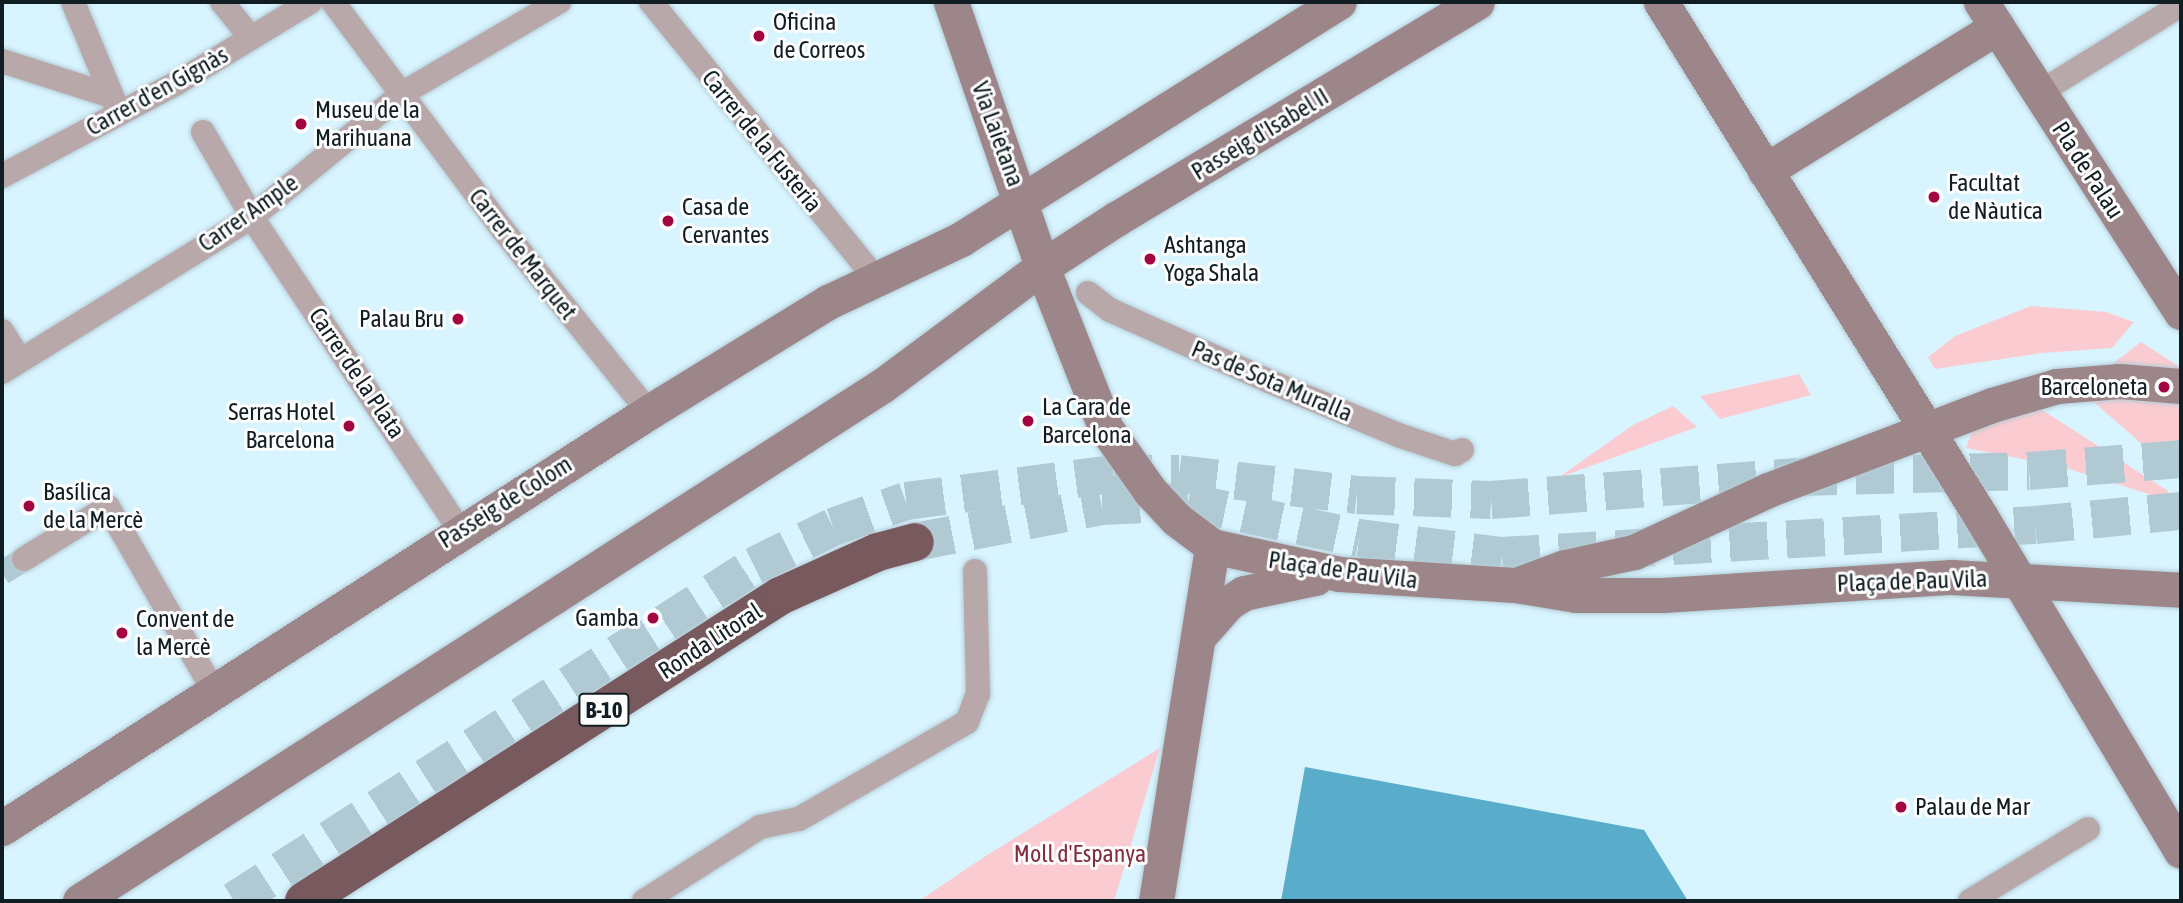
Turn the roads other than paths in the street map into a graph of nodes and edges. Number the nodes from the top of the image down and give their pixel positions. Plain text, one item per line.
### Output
1 (73, 2) edge
2 (222, 2) edge
3 (310, 2) edge
4 (334, 2) edge
5 (559, 2) edge
6 (651, 2) edge
7 (951, 2) edge
8 (1339, 2) edge
9 (1477, 2) edge
10 (1661, 2) edge
11 (2181, 5) edge
12 (1989, 14) edge
13 (251, 38) junction
14 (2, 61) edge
15 (403, 93) junction
16 (2039, 93) junction
17 (116, 104) junction
18 (203, 132) dead end
19 (1765, 171) junction
20 (2, 176) edge
21 (1021, 199) junction
22 (252, 217) junction
23 (1042, 267) junction
24 (876, 279) junction
25 (1088, 293) dead end
26 (2181, 312) edge
27 (2, 331) edge
28 (11, 365) edge
29 (2181, 386) edge
30 (649, 412) junction
31 (1926, 428) junction
32 (1462, 450) dead end
33 (460, 531) junction
34 (915, 542) tunnel mouth
35 (1213, 546) junction
36 (24, 559) tunnel mouth
37 (975, 571) dead end
38 (1339, 574) junction
39 (2016, 580) junction
40 (1515, 585) junction
41 (2181, 590) edge
42 (1200, 635) junction
43 (205, 676) dead end
44 (2, 828) edge
45 (2088, 829) dead end
46 (2181, 850) edge
47 (80, 901) edge
48 (304, 901) edge
49 (644, 901) edge
50 (1156, 901) edge
51 (1970, 901) edge

1 - 17 street
2 - 13 street
3 - 13 street, Carrer d'en Gignàs
4 - 15 street, Carrer de Marquet
5 - 15 street, Carrer Ample
6 - 24 street, Carrer de la Fusteria
7 - 21 main road, Via Laietana
8 - 21 main road
9 - 23 main road, Passeig d'Isabel II
10 - 19 main road
11 - 16 street
12 - 16 main road, Pla de Palau
12 - 19 main road, Pla de Palau
13 - 17 street, Carrer d'en Gignàs
14 - 17 street
15 - 22 street, Carrer Ample
15 - 30 street, Carrer de Marquet
16 - 26 main road, Pla de Palau
17 - 20 street, Carrer d'en Gignàs
18 - 22 street, Carrer de la Plata
19 - 31 main road
21 - 23 main road, Via Laietana
21 - 24 main road, Passeig de Colom
22 - 28 street, Carrer Ample
22 - 33 street, Carrer de la Plata
23 - 35 main road, Plaça de Pau Vila
23 - 47 main road
24 - 30 main road, Passeig de Colom
25 - 32 street, Pas de Sota Muralla
27 - 28 street
29 - 31 main road, Plaça de Pau Vila
30 - 33 main road, Passeig de Colom
31 - 39 main road, Plaça de Pau Vila
31 - 40 main road, Plaça de Pau Vila
33 - 44 main road, Passeig de Colom
34 - 48 highway, Ronda Litoral / B-10
35 - 38 main road, Plaça de Pau Vila
35 - 42 main road
36 - 43 street
37 - 49 street
38 - 40 main road, Plaça de Pau Vila
38 - 42 main road
39 - 40 main road, Plaça de Pau Vila
39 - 41 main road, Plaça de Pau Vila
39 - 46 main road, Plaça de Pau Vila
42 - 50 main road
45 - 51 street

